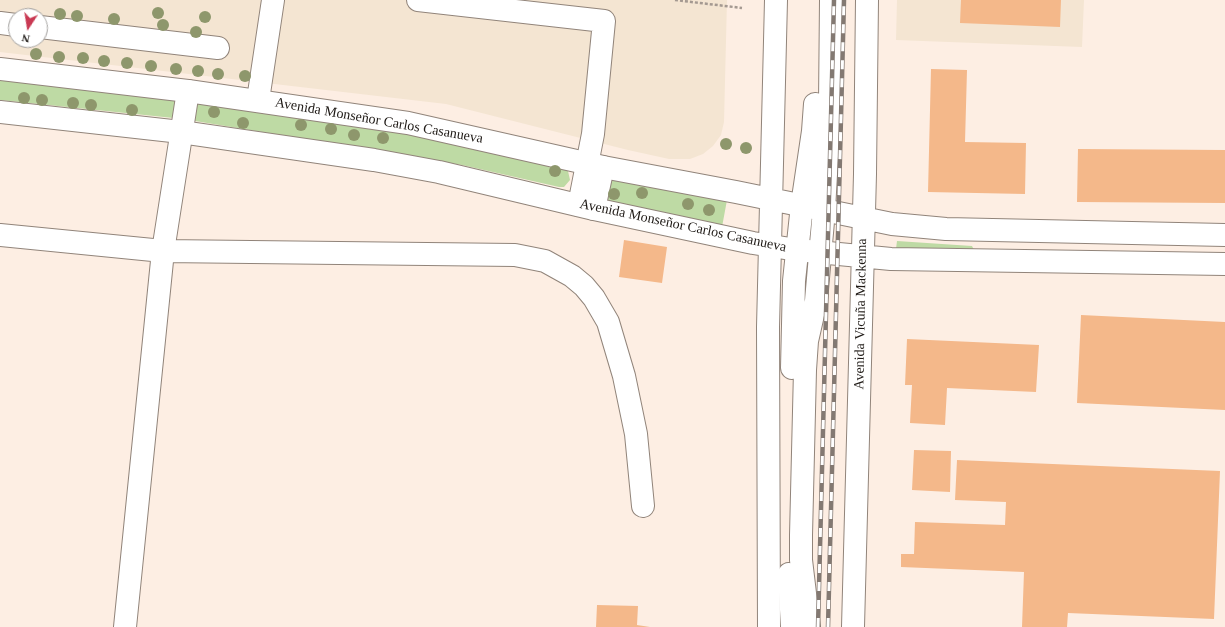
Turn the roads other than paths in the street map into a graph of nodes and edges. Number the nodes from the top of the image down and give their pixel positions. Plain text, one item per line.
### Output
1 (273, 0) edge
2 (418, 0) edge
3 (776, 0) edge
4 (818, 0) edge
5 (831, 0) edge
6 (867, 0) edge
7 (48, 28) edge
8 (218, 48) dead end
9 (0, 69) edge
10 (188, 91) junction
11 (258, 100) junction
12 (0, 112) edge
13 (181, 132) junction
14 (595, 165) junction
15 (771, 199) junction
16 (802, 206) junction
17 (587, 207) junction
18 (824, 210) junction
19 (863, 218) junction
20 (0, 235) edge
21 (1225, 235) edge
22 (770, 246) junction
23 (797, 250) junction
24 (163, 251) junction
25 (821, 252) junction
26 (862, 256) junction
27 (1225, 264) edge
28 (643, 506) dead end
29 (125, 627) edge
30 (768, 627) edge
31 (792, 627) edge
32 (809, 627) edge
33 (853, 627) edge

1 - 11 main road
2 - 14 main road
3 - 15 main road
4 - 16 main road
5 - 18 main road
6 - 19 main road, Avenida Vicuña Mackenna
7 - 8 main road
9 - 10 main road, Avenida Monseñor Carlos Casanueva
10 - 11 main road, Avenida Monseñor Carlos Casanueva
10 - 13 main road
11 - 14 main road, Avenida Monseñor Carlos Casanueva
12 - 13 main road, Avenida Monseñor Carlos Casanueva
13 - 17 main road, Avenida Monseñor Carlos Casanueva
13 - 24 main road
14 - 15 main road, Avenida Monseñor Carlos Casanueva
14 - 17 main road
15 - 16 main road, Avenida Monseñor Carlos Casanueva
15 - 22 main road
16 - 18 main road, Avenida Monseñor Carlos Casanueva
16 - 23 main road
17 - 22 main road, Avenida Monseñor Carlos Casanueva
18 - 19 main road, Avenida Monseñor Carlos Casanueva
18 - 25 main road
19 - 21 main road, Avenida Monseñor Carlos Casanueva
19 - 26 main road, Avenida Vicuña Mackenna
20 - 24 main road
22 - 23 main road, Avenida Monseñor Carlos Casanueva
22 - 30 main road
23 - 25 main road, Avenida Monseñor Carlos Casanueva
23 - 31 main road
24 - 28 main road
24 - 29 main road
25 - 26 main road, Avenida Monseñor Carlos Casanueva
25 - 32 main road
26 - 27 main road, Avenida Monseñor Carlos Casanueva
26 - 33 main road, Avenida Vicuña Mackenna

